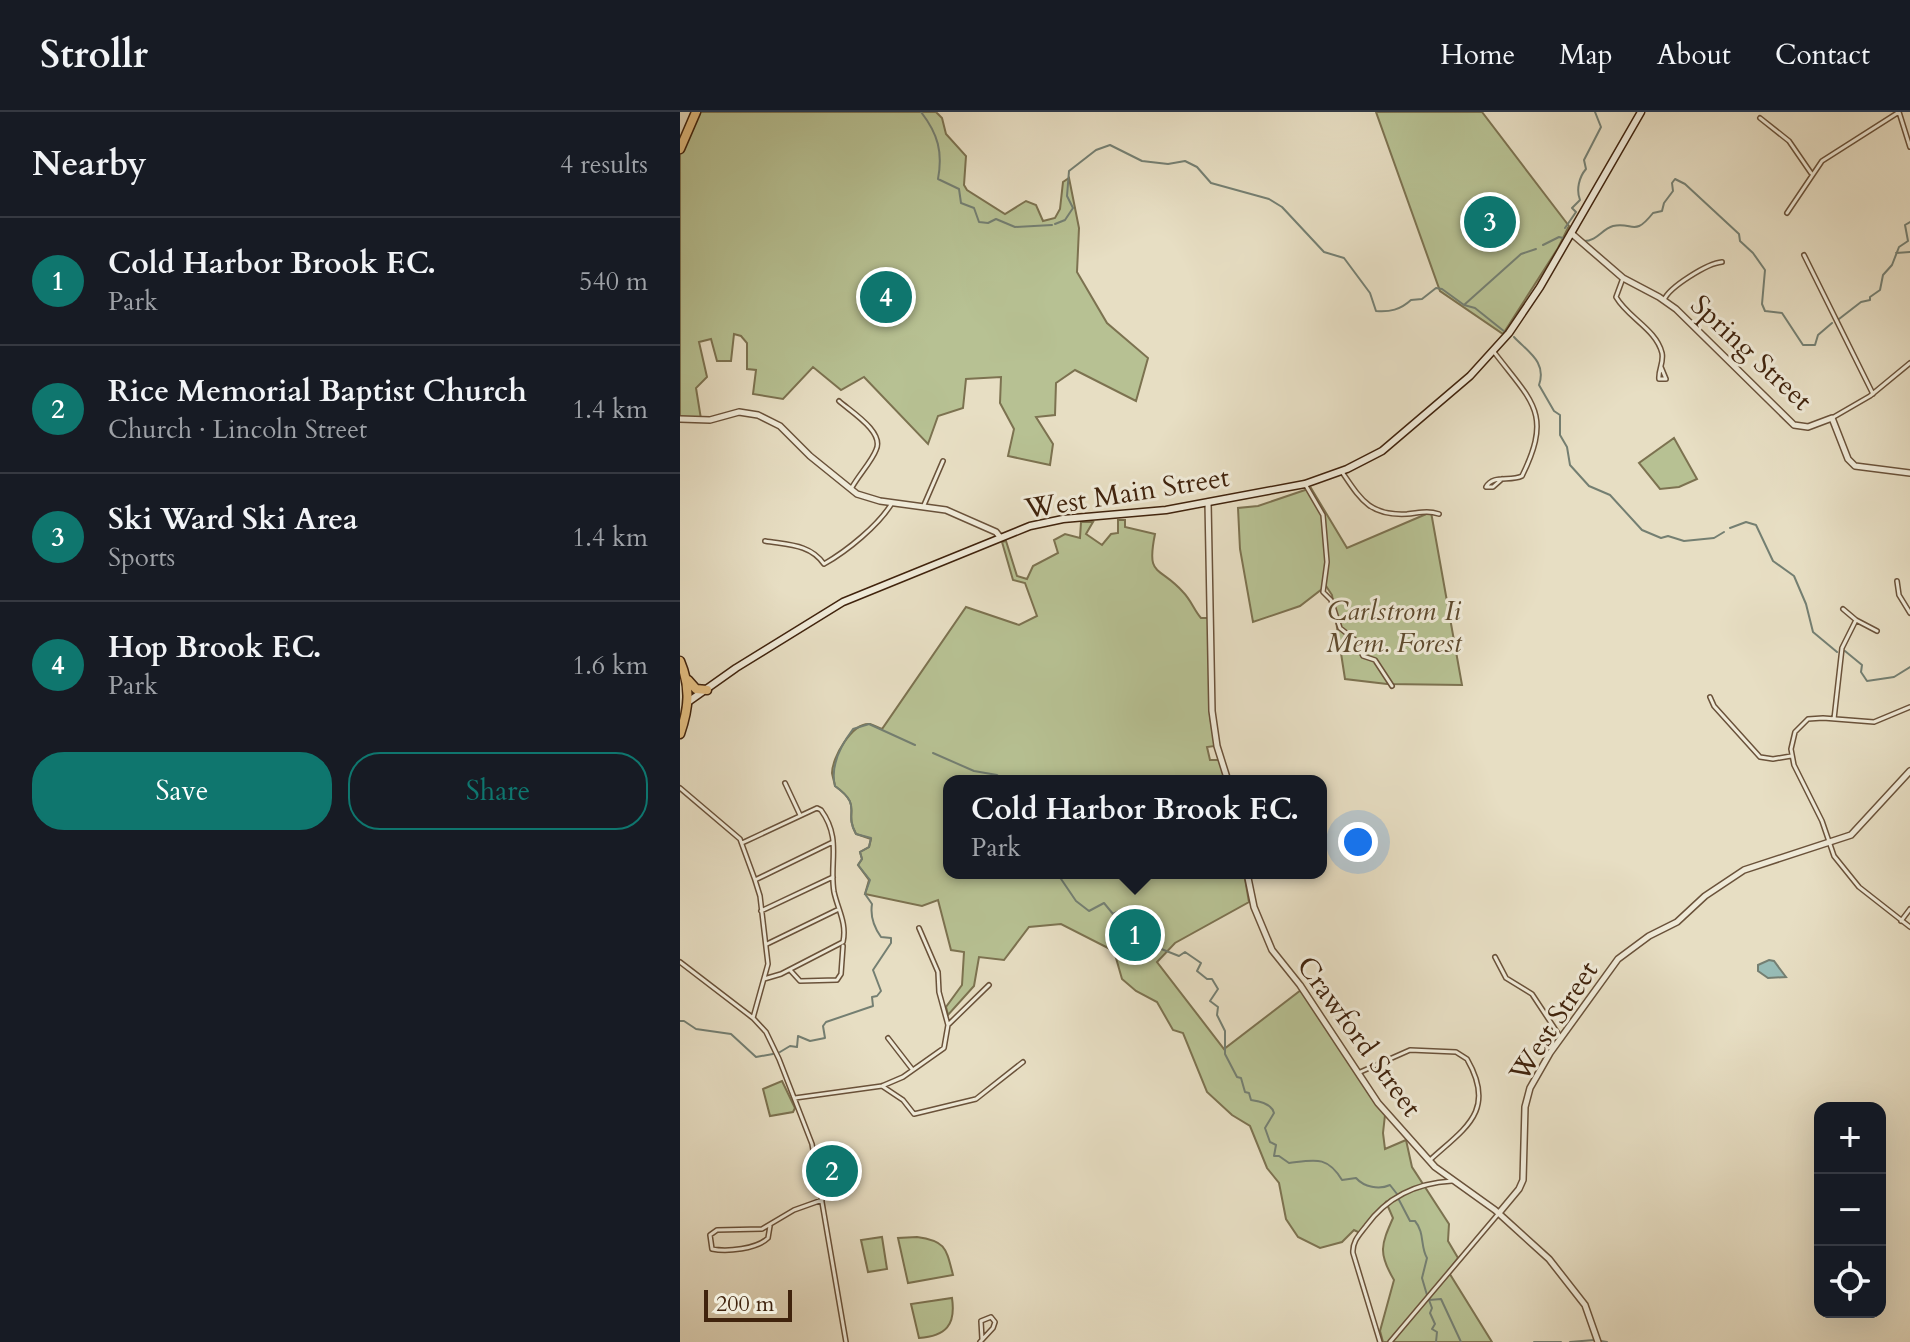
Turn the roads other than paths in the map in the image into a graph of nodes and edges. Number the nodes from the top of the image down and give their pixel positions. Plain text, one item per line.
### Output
1 (696, 112) edge
2 (1633, 112) edge
3 (1641, 112) edge
4 (1899, 112) edge
5 (1760, 118) dead end
6 (1635, 122) junction
7 (1910, 147) edge
8 (680, 149) edge
9 (1811, 173) junction
10 (1787, 213) dead end
11 (1571, 233) junction
12 (1804, 255) dead end
13 (1722, 262) dead end
14 (1623, 278) junction
15 (1664, 300) junction
16 (1494, 352) junction
17 (1910, 364) edge
18 (1661, 367) dead end
19 (1873, 394) junction
20 (839, 401) dead end
21 (1832, 418) junction
22 (680, 419) edge
23 (943, 461) dead end
24 (1341, 472) junction
25 (1910, 473) edge
26 (1502, 479) dead end
27 (1305, 484) junction
28 (850, 491) junction
29 (1208, 502) junction
30 (892, 503) junction
31 (924, 505) junction
32 (1439, 514) dead end
33 (1000, 537) junction
34 (765, 541) dead end
35 (1897, 581) dead end
36 (1843, 609) dead end
37 (1910, 613) edge
38 (1856, 620) junction
39 (1877, 631) dead end
40 (680, 661) edge
41 (687, 680) junction
42 (1392, 686) dead end
43 (707, 690) junction
44 (1710, 697) dead end
45 (688, 702) junction
46 (1910, 707) edge
47 (1834, 719) junction
48 (680, 734) edge
49 (1791, 756) junction
50 (1910, 771) edge
51 (1226, 775) edge
52 (1907, 779) edge
53 (785, 783) dead end
54 (680, 788) edge
55 (800, 815) junction
56 (833, 842) junction
57 (1828, 842) junction
58 (742, 843) junction
59 (833, 877) junction
60 (1248, 879) edge
61 (755, 880) junction
62 (839, 909) junction
63 (1910, 909) edge
64 (761, 911) junction
65 (1901, 921) junction
66 (1910, 927) edge
67 (919, 928) dead end
68 (843, 942) junction
69 (765, 944) junction
70 (1495, 957) dead end
71 (680, 962) edge
72 (790, 970) junction
73 (764, 979) junction
74 (989, 985) dead end
75 (753, 1018) junction
76 (948, 1025) junction
77 (888, 1038) dead end
78 (1561, 1039) junction
79 (1023, 1062) dead end
80 (912, 1069) junction
81 (1358, 1073) junction
82 (882, 1086) junction
83 (795, 1098) junction
84 (1430, 1160) junction
85 (1452, 1181) junction
86 (822, 1200) junction
87 (1499, 1213) junction
88 (770, 1226) junction
89 (981, 1340) edge
90 (846, 1342) edge
91 (1380, 1342) edge
92 (1390, 1342) edge
93 (1598, 1342) edge

1 - 8 main road
2 - 6 street
3 - 6 main road, West Main Street
4 - 7 street
4 - 9 street
5 - 9 street
6 - 11 main road, West Main Street
9 - 10 street
11 - 14 street, Spring Street
11 - 16 main road, West Main Street
12 - 19 street
13 - 15 street
14 - 15 street, Spring Street
14 - 18 street
15 - 21 street, Spring Street
16 - 24 main road, West Main Street
16 - 26 street
17 - 19 street, Spring Street
19 - 21 street, Spring Street
20 - 28 street
21 - 25 street
22 - 28 street
23 - 31 street
24 - 27 main road, West Main Street
24 - 32 street
27 - 29 main road, West Main Street
27 - 42 street
28 - 30 street
29 - 33 main road, West Main Street
29 - 51 street
30 - 31 street
30 - 34 street
31 - 33 street
33 - 43 main road, West Main Street
35 - 37 street
36 - 38 street
38 - 39 street
38 - 47 street
40 - 41 main road
41 - 43 main road
41 - 45 main road
43 - 45 main road, West Main Street
44 - 49 street
45 - 48 main road
46 - 47 street
47 - 49 street
49 - 57 street
50 - 52 street
52 - 57 street
53 - 55 street
54 - 58 street
55 - 56 street
55 - 58 street
56 - 59 street
56 - 61 street
57 - 65 street
57 - 78 street, West Street
58 - 61 street
59 - 62 street
59 - 64 street
60 - 81 street, Crawford Street
61 - 64 street
62 - 68 street
62 - 69 street
63 - 65 street
64 - 69 street
65 - 66 street
67 - 76 street
68 - 72 street
68 - 72 street
69 - 73 street
70 - 78 street
71 - 75 street
72 - 73 street
73 - 75 street
74 - 76 street
75 - 83 street
76 - 80 street
77 - 80 street
78 - 87 street, West Street
79 - 82 street
80 - 82 street
81 - 84 street, Crawford Street
81 - 84 street
82 - 83 street
83 - 86 street
84 - 85 street, Crawford Street
85 - 87 street, Crawford Street
85 - 91 street
86 - 88 street
86 - 90 street
87 - 92 street, West Street
87 - 93 street, Crawford Street
88 - 88 street
89 - 89 street

